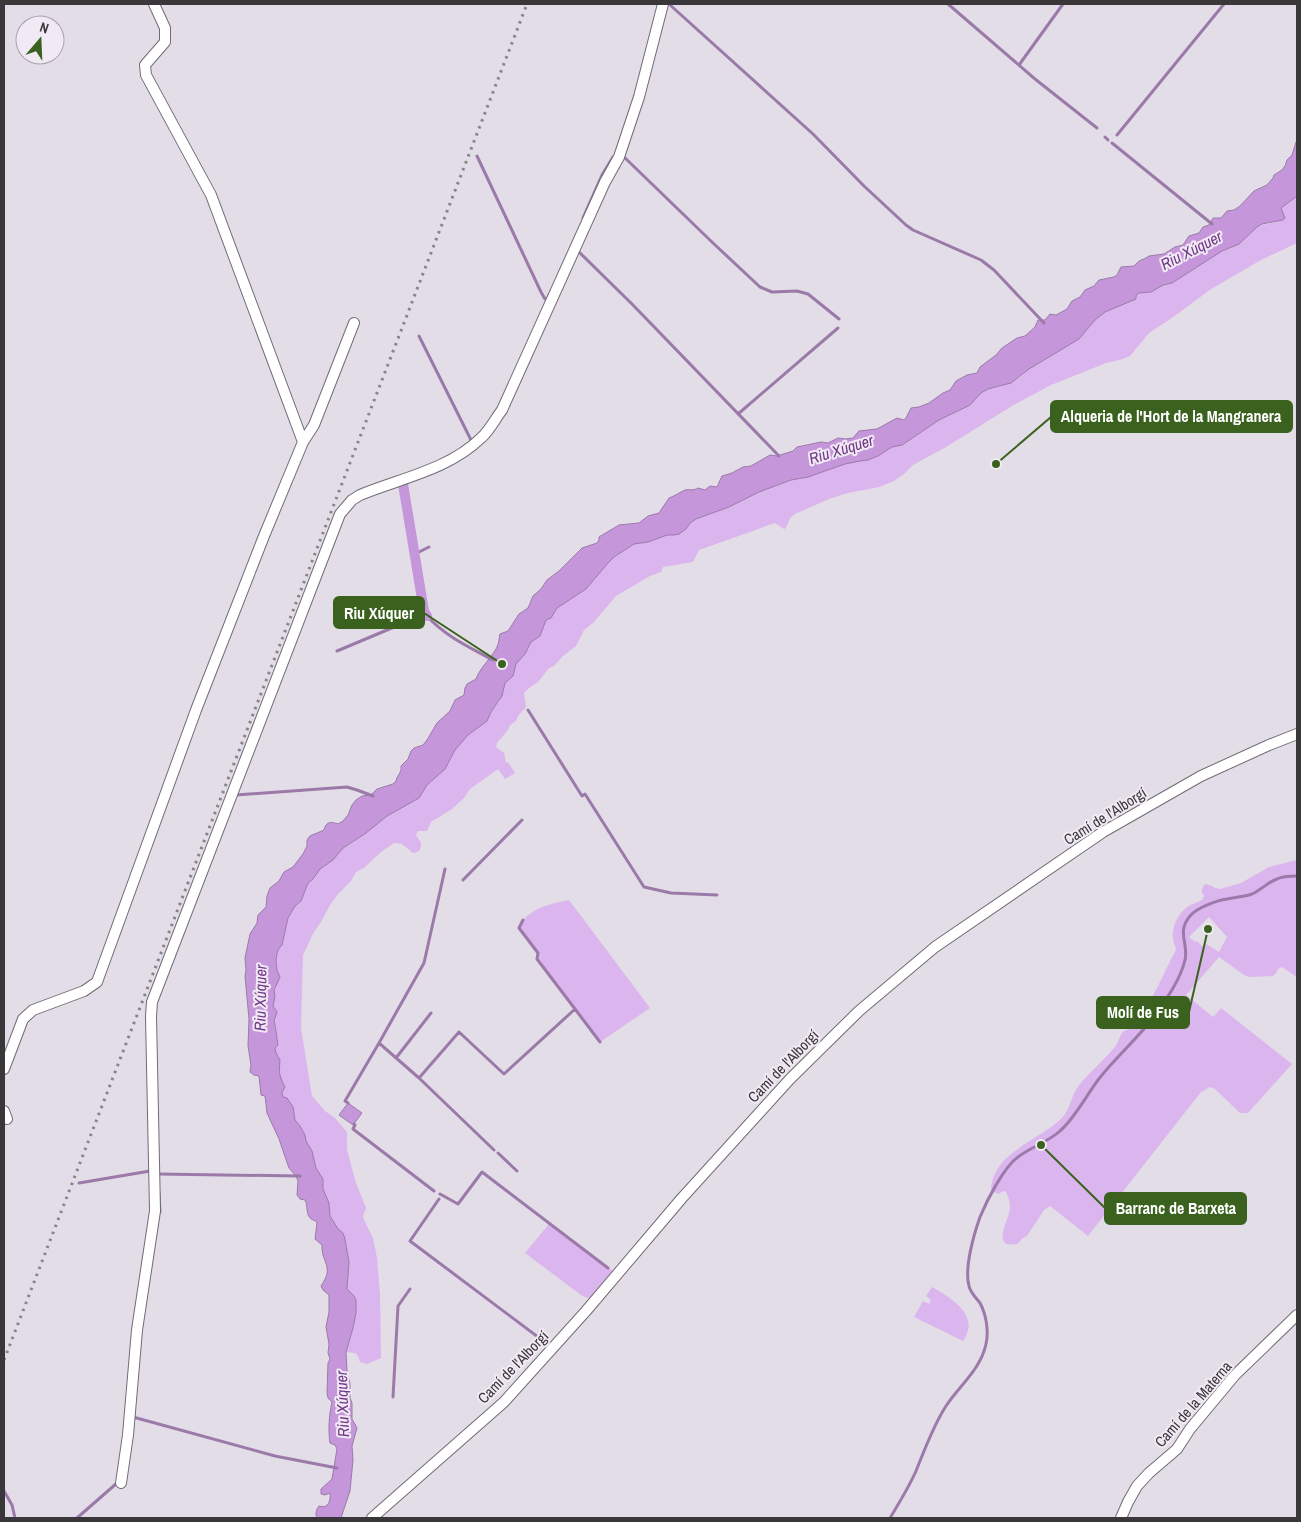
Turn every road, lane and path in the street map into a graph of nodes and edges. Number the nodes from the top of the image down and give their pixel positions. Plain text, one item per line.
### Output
1 (154, 4) edge
2 (663, 4) edge
3 (354, 323) dead end
4 (303, 442) junction
5 (1297, 734) edge
6 (4, 1069) edge
7 (1297, 1315) edge
8 (121, 1483) dead end
9 (372, 1518) edge
10 (1121, 1518) edge

1 - 4 street
2 - 8 street
3 - 4 street
4 - 6 street
5 - 9 street, Camí de l'Alborgí
7 - 10 street, Camí de la Materna

